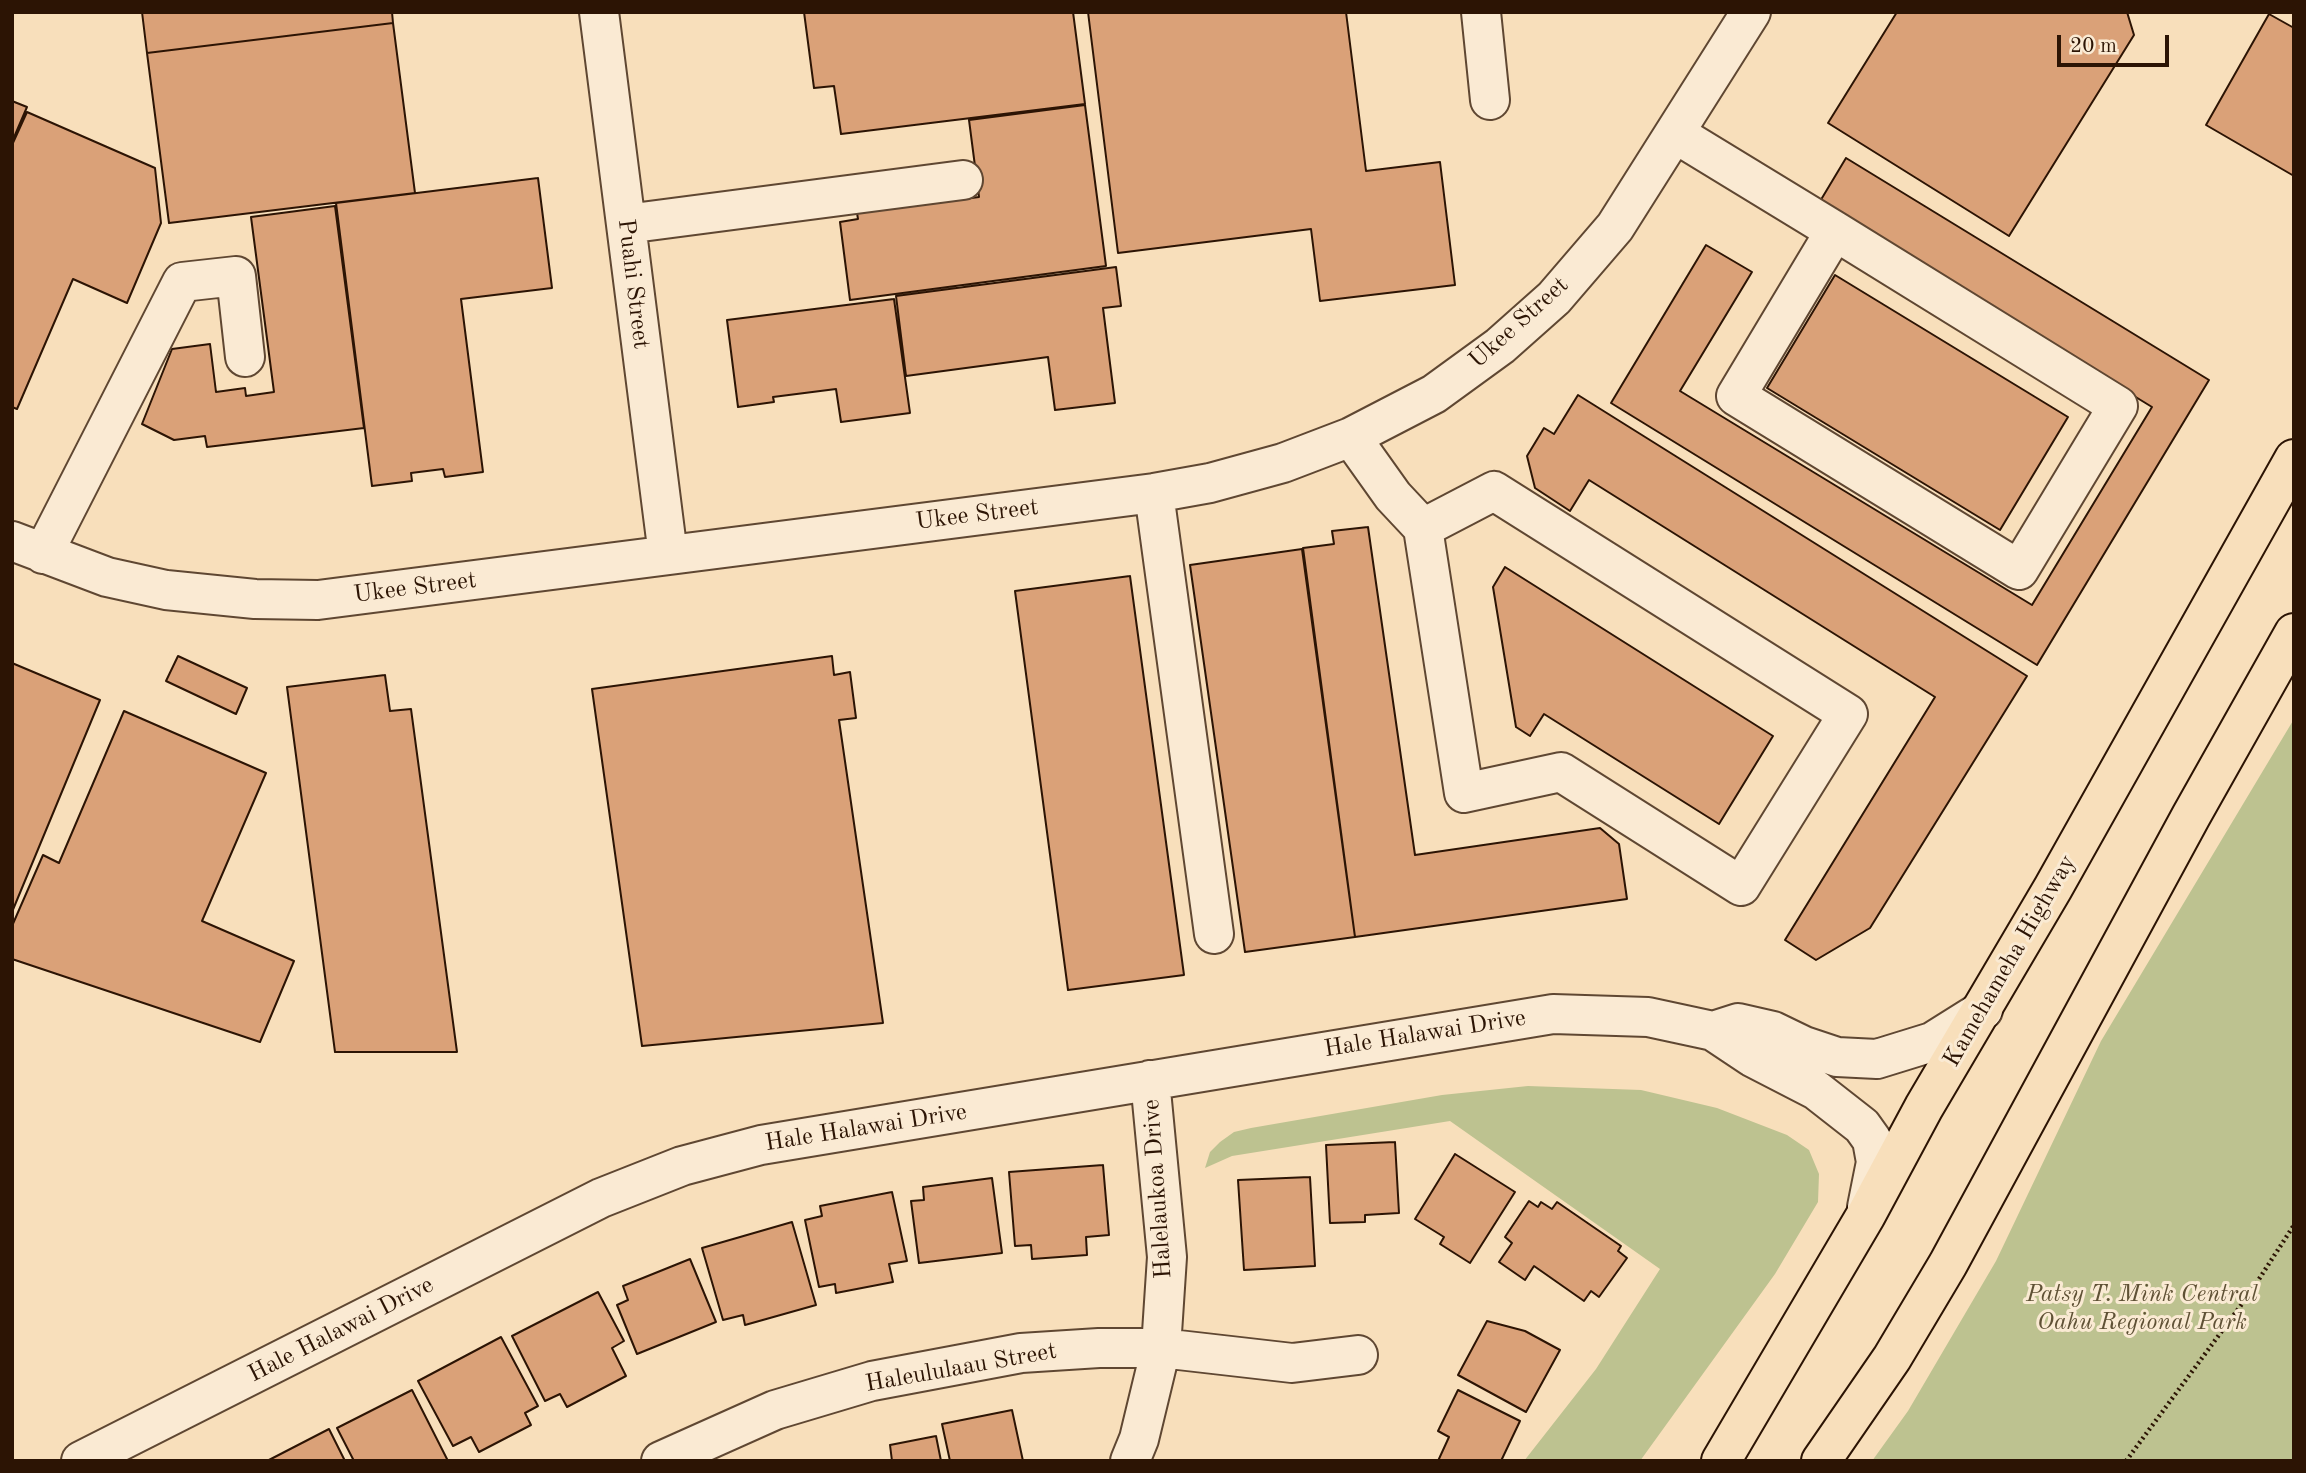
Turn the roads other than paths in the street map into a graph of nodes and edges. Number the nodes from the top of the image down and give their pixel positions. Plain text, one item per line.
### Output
1 (599, 12) edge
2 (1481, 12) edge
3 (1751, 12) edge
4 (1490, 100) dead end
5 (1676, 134) junction
6 (963, 180) dead end
7 (625, 224) junction
8 (1835, 232) junction
9 (246, 357) dead end
10 (1351, 437) junction
11 (2294, 459) edge
12 (1154, 493) junction
13 (1423, 528) junction
14 (28, 548) edge
15 (668, 555) junction
16 (2294, 633) edge
17 (1214, 934) dead end
18 (1983, 1010) junction
19 (1713, 1031) junction
20 (1150, 1080) junction
21 (1866, 1214) junction
22 (1161, 1348) junction
23 (1358, 1355) dead end
24 (81, 1461) edge
25 (661, 1461) edge
26 (1130, 1461) edge
27 (1721, 1461) edge
28 (1821, 1461) edge

1 - 7 street, Puahi Street
2 - 4 street
3 - 5 street, Ukee Street
5 - 8 street
5 - 10 street, Ukee Street
6 - 7 street
7 - 15 street, Puahi Street
8 - 8 street
9 - 14 street
10 - 12 street, Ukee Street
10 - 13 street
11 - 18 main road, Kamehameha Highway
12 - 15 street, Ukee Street
12 - 17 street
13 - 13 street
14 - 15 street, Ukee Street
16 - 28 main road
18 - 19 street, Hale Halawai Drive
18 - 21 main road, Kamehameha Highway
19 - 20 street, Hale Halawai Drive
19 - 21 street, Hale Halawai Drive
20 - 22 street, Halelaukoa Drive
20 - 24 street, Hale Halawai Drive
21 - 27 main road, Kamehameha Highway
22 - 23 street, Haleululaau Street
22 - 25 street, Haleululaau Street
22 - 26 street, Halelaukoa Drive

